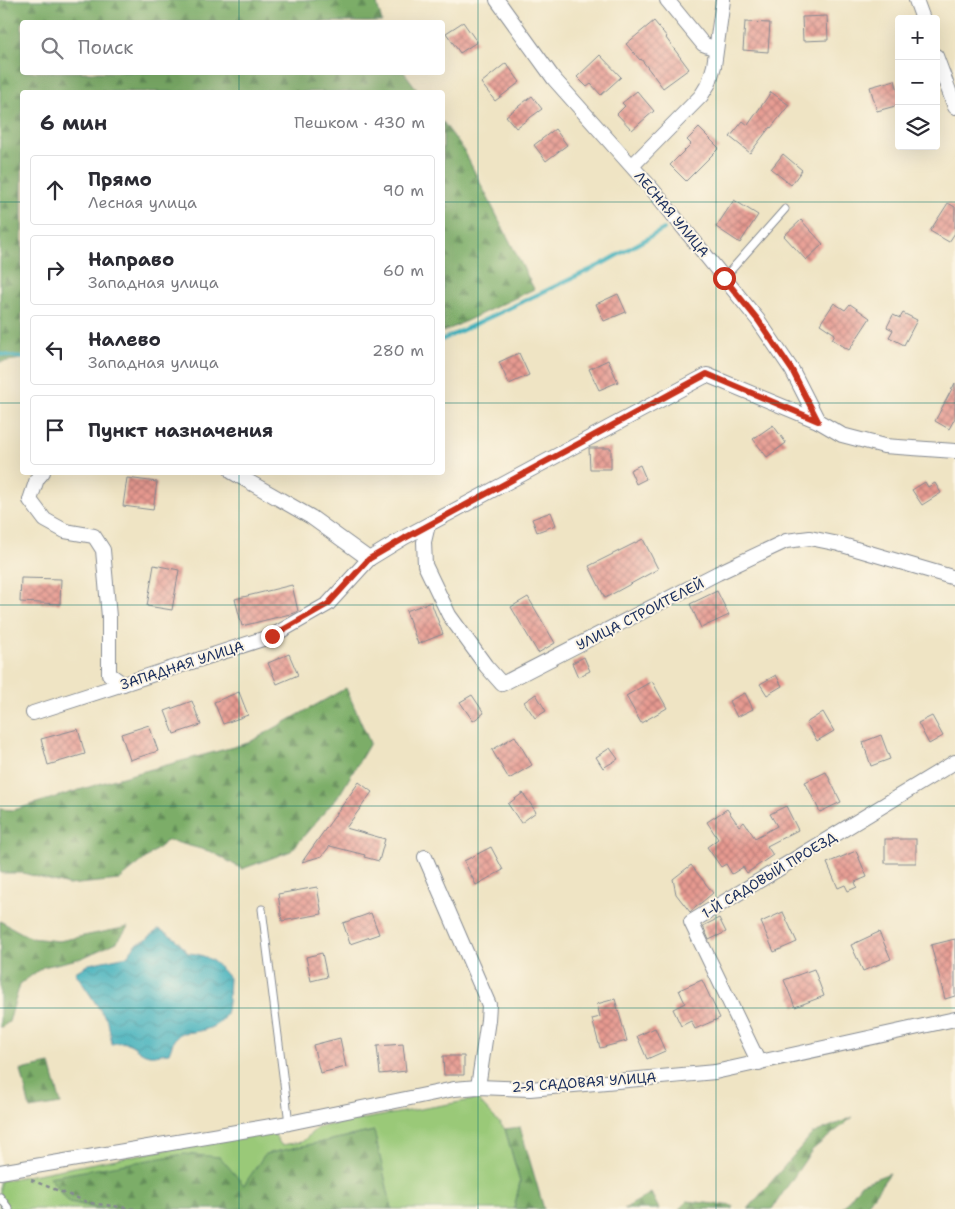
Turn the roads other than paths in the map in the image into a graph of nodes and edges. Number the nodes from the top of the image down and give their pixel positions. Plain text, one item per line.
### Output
1 (497, 0) edge
2 (667, 0) edge
3 (723, 0) edge
4 (916, 0) edge
5 (922, 15) edge
6 (716, 49) junction
7 (937, 60) edge
8 (955, 107) edge
9 (632, 166) junction
10 (785, 209) dead end
11 (724, 278) junction
12 (818, 421) junction
13 (955, 451) edge
14 (40, 475) edge
15 (237, 475) edge
16 (428, 525) junction
17 (369, 559) junction
18 (955, 578) edge
19 (123, 684) junction
20 (34, 712) dead end
21 (955, 762) edge
22 (425, 858) dead end
23 (262, 909) dead end
24 (955, 1019) edge
25 (759, 1063) junction
26 (478, 1087) junction
27 (289, 1123) junction
28 (3, 1172) edge
29 (0, 1197) edge
30 (9, 1209) edge

1 - 9 street, ЛЕСНАЯ УЛИЦА
2 - 6 street
3 - 6 street
4 - 5 street
6 - 9 street
7 - 8 street
9 - 11 street, ЛЕСНАЯ УЛИЦА
10 - 11 lane
11 - 12 street, ЛЕСНАЯ УЛИЦА
12 - 13 street
12 - 16 street, ЗАПАДНАЯ УЛИЦА
14 - 19 street
15 - 17 street
16 - 17 street, ЗАПАДНАЯ УЛИЦА
16 - 18 street, УЛИЦА СТРОИТЕЛЕЙ
17 - 19 street, ЗАПАДНАЯ УЛИЦА
19 - 20 street, ЗАПАДНАЯ УЛИЦА
21 - 25 street, 1-Й САДОВЫЙ ПРОЕЗД
22 - 26 street
23 - 27 lane
24 - 25 street, 2-Я САДОВАЯ УЛИЦА
25 - 26 street, 2-Я САДОВАЯ УЛИЦА
26 - 27 street, 2-Я САДОВАЯ УЛИЦА
27 - 28 street, 2-Я САДОВАЯ УЛИЦА
29 - 30 lane

